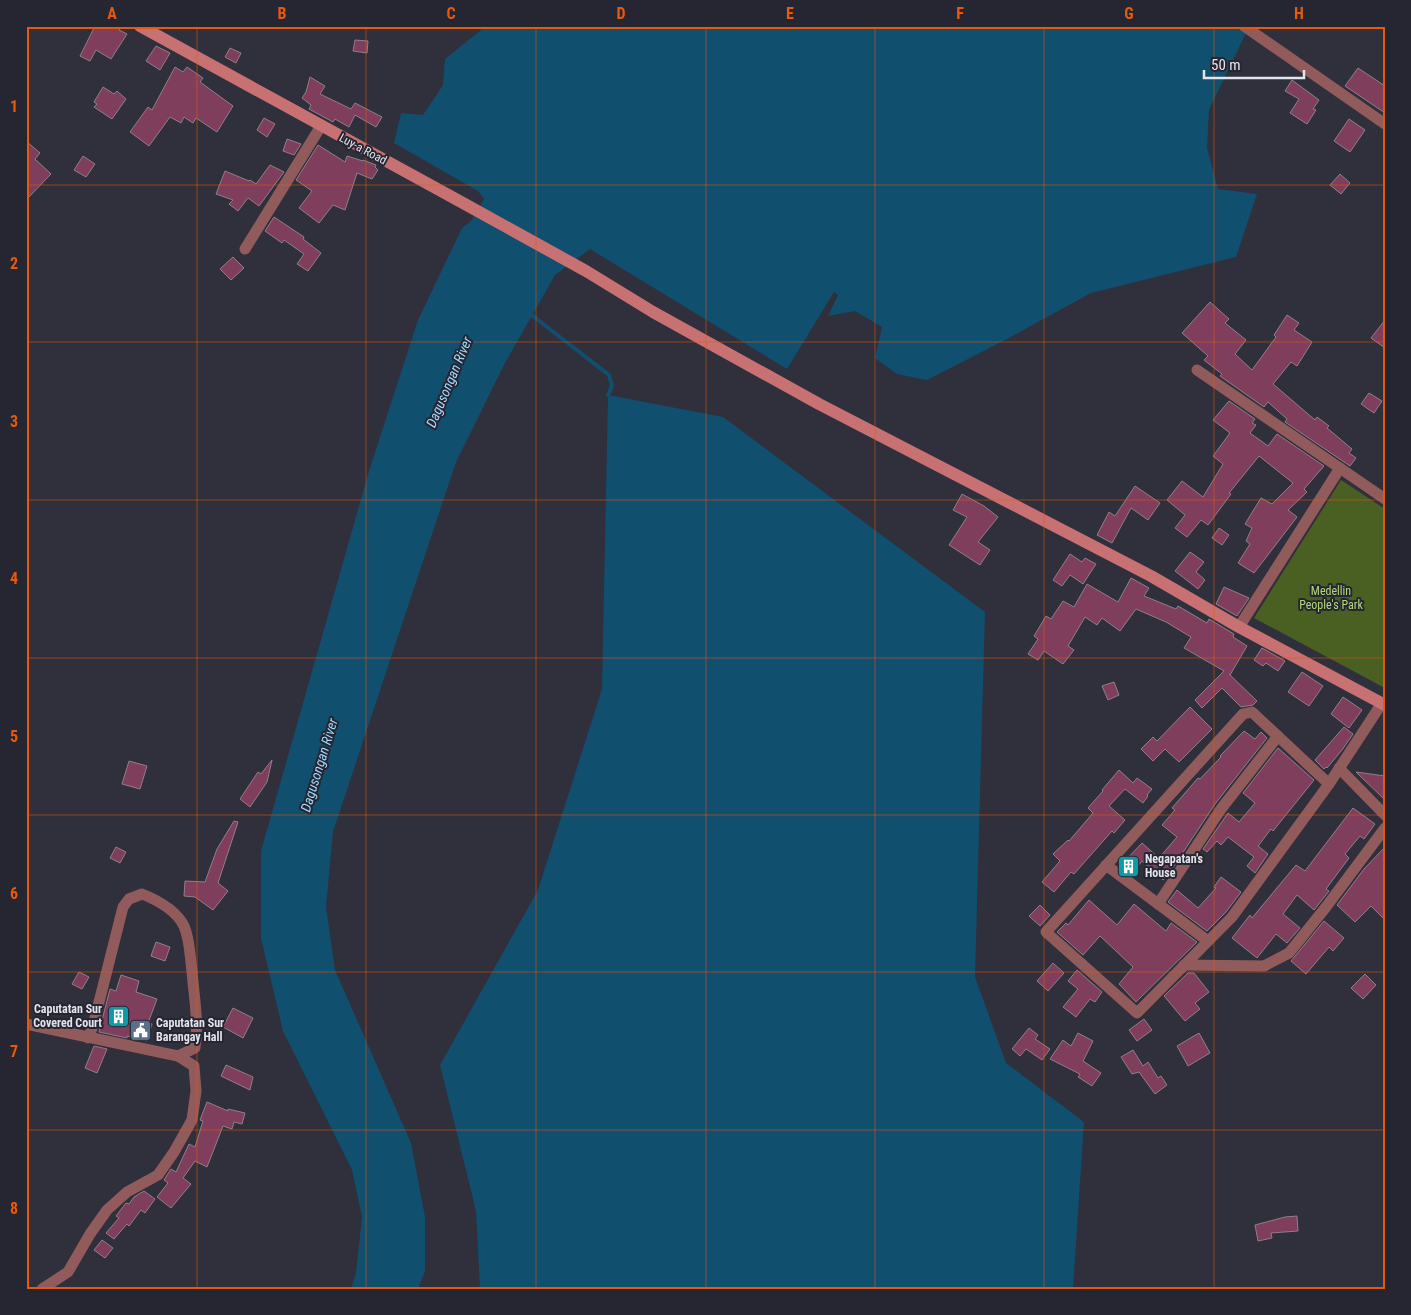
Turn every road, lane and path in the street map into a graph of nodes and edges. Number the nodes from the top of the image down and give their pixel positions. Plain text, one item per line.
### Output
1 (140, 26) edge
2 (1244, 26) edge
3 (1385, 124) edge
4 (321, 126) junction
5 (245, 249) dead end
6 (1197, 370) dead end
7 (1340, 468) junction
8 (1385, 499) edge
9 (1239, 627) junction
10 (1384, 702) edge
11 (1278, 736) junction
12 (1339, 768) junction
13 (1329, 784) junction
14 (1385, 815) edge
15 (1385, 828) edge
16 (1106, 865) junction
17 (1158, 904) junction
18 (1208, 941) junction
19 (1184, 966) junction
20 (26, 1024) edge
21 (88, 1038) junction
22 (195, 1048) junction
23 (178, 1056) junction
24 (194, 1066) junction
25 (42, 1289) edge

1 - 4 main road, Luy-a Road
2 - 3 street
4 - 5 street
4 - 9 main road, Luy-a Road
6 - 7 street
7 - 8 street
7 - 9 street
9 - 10 main road, Luy-a Road
10 - 12 street
11 - 13 street
11 - 16 street
11 - 17 street
12 - 13 street
12 - 14 street
13 - 18 street
15 - 19 street
16 - 17 street
16 - 19 street
17 - 18 street
18 - 19 street
20 - 21 street
21 - 22 street
21 - 23 street
22 - 23 street
22 - 24 street
23 - 24 street
24 - 25 street

